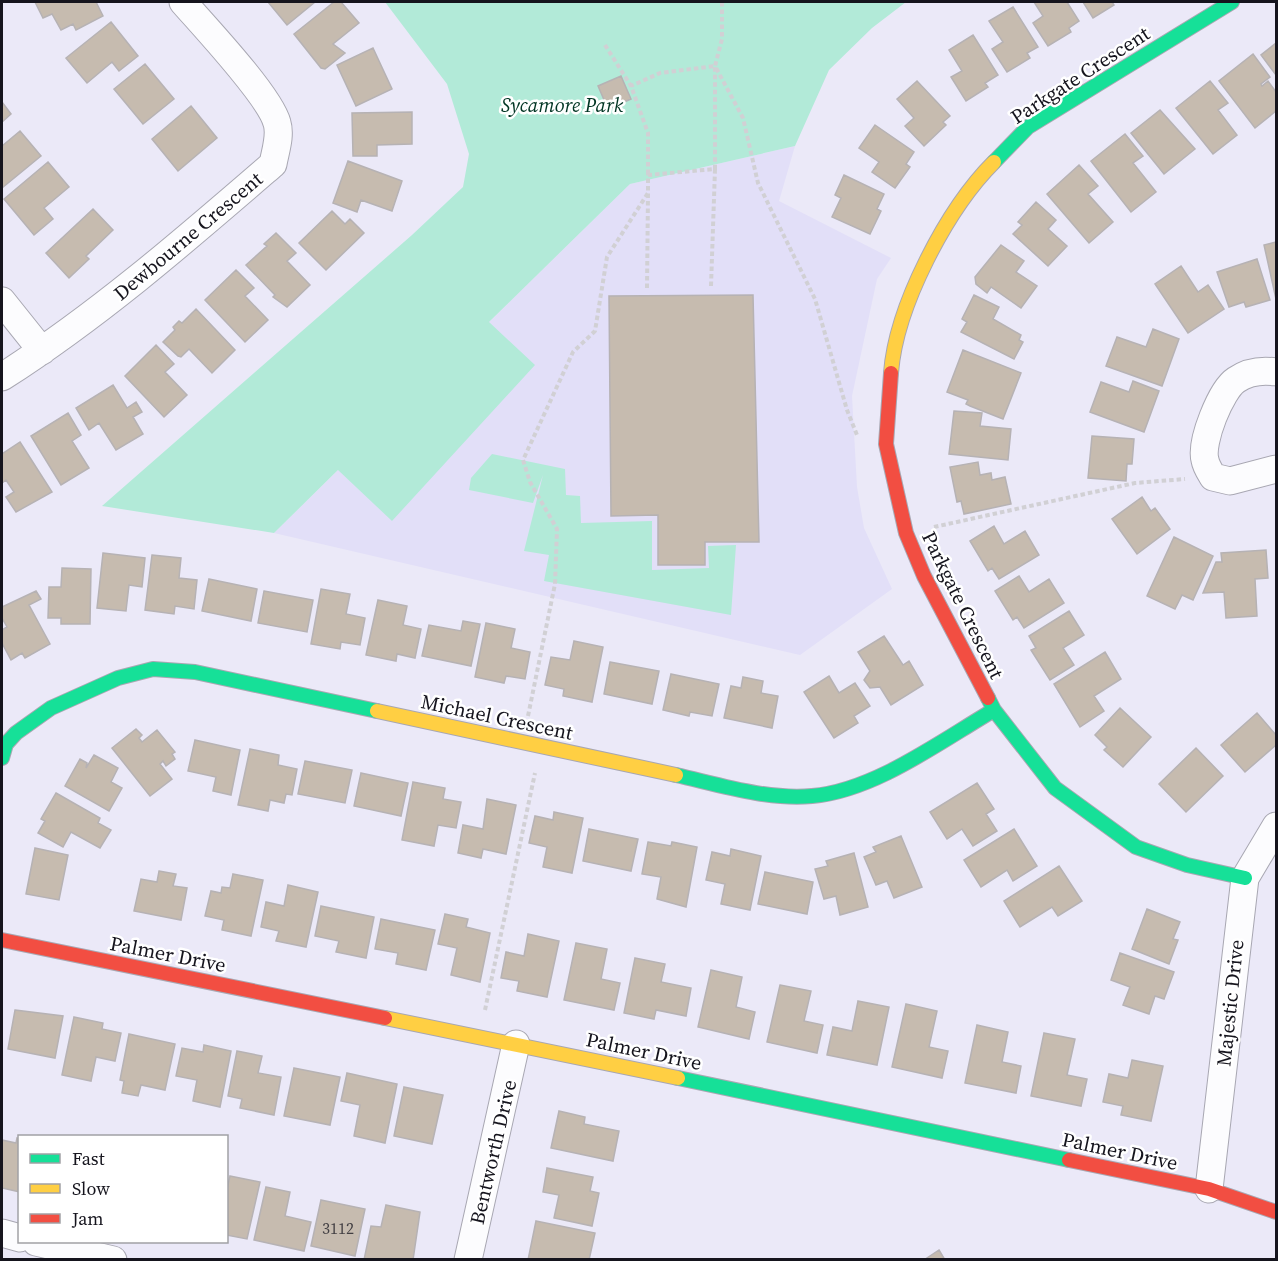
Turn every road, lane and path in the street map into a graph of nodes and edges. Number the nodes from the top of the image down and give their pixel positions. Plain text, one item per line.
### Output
1 (183, 2) edge
2 (722, 2) edge
3 (1232, 2) edge
4 (605, 45) dead end
5 (715, 66) junction
6 (631, 86) junction
7 (715, 170) junction
8 (648, 175) junction
9 (648, 193) junction
10 (711, 286) dead end
11 (647, 288) dead end
12 (2, 301) edge
13 (42, 351) junction
14 (1276, 372) edge
15 (2, 377) edge
16 (858, 438) dead end
17 (1276, 469) edge
18 (1213, 477) junction
19 (906, 533) junction
20 (994, 710) junction
21 (522, 743) junction
22 (540, 747) junction
23 (2, 758) edge
24 (1276, 826) edge
25 (1245, 878) junction
26 (2, 940) edge
27 (479, 1037) junction
28 (516, 1044) junction
29 (1209, 1189) junction
30 (1276, 1212) edge
31 (2, 1233) edge
32 (18, 1237) edge
33 (40, 1243) edge
34 (113, 1260) edge
35 (468, 1260) edge

1 - 13 street, Dewbourne Crescent
2 - 5 path
3 - 19 street, Parkgate Crescent
4 - 6 path
5 - 6 path
5 - 7 path
5 - 16 path
6 - 8 path
7 - 8 path
7 - 10 path
8 - 9 path
9 - 11 path
9 - 21 path
12 - 13 street
13 - 15 street, Dewbourne Crescent
14 - 18 street
17 - 18 street
18 - 19 path
19 - 20 street, Parkgate Crescent
20 - 22 street, Michael Crescent
20 - 25 street, Parkgate Crescent
21 - 22 street, Michael Crescent
21 - 23 street, Michael Crescent
22 - 27 path
24 - 25 street, Majestic Drive
25 - 29 street, Majestic Drive
26 - 27 street, Palmer Drive
27 - 28 street, Palmer Drive
28 - 29 street, Palmer Drive
28 - 35 street, Bentworth Drive
29 - 30 street, Palmer Drive
31 - 32 street
33 - 34 street

